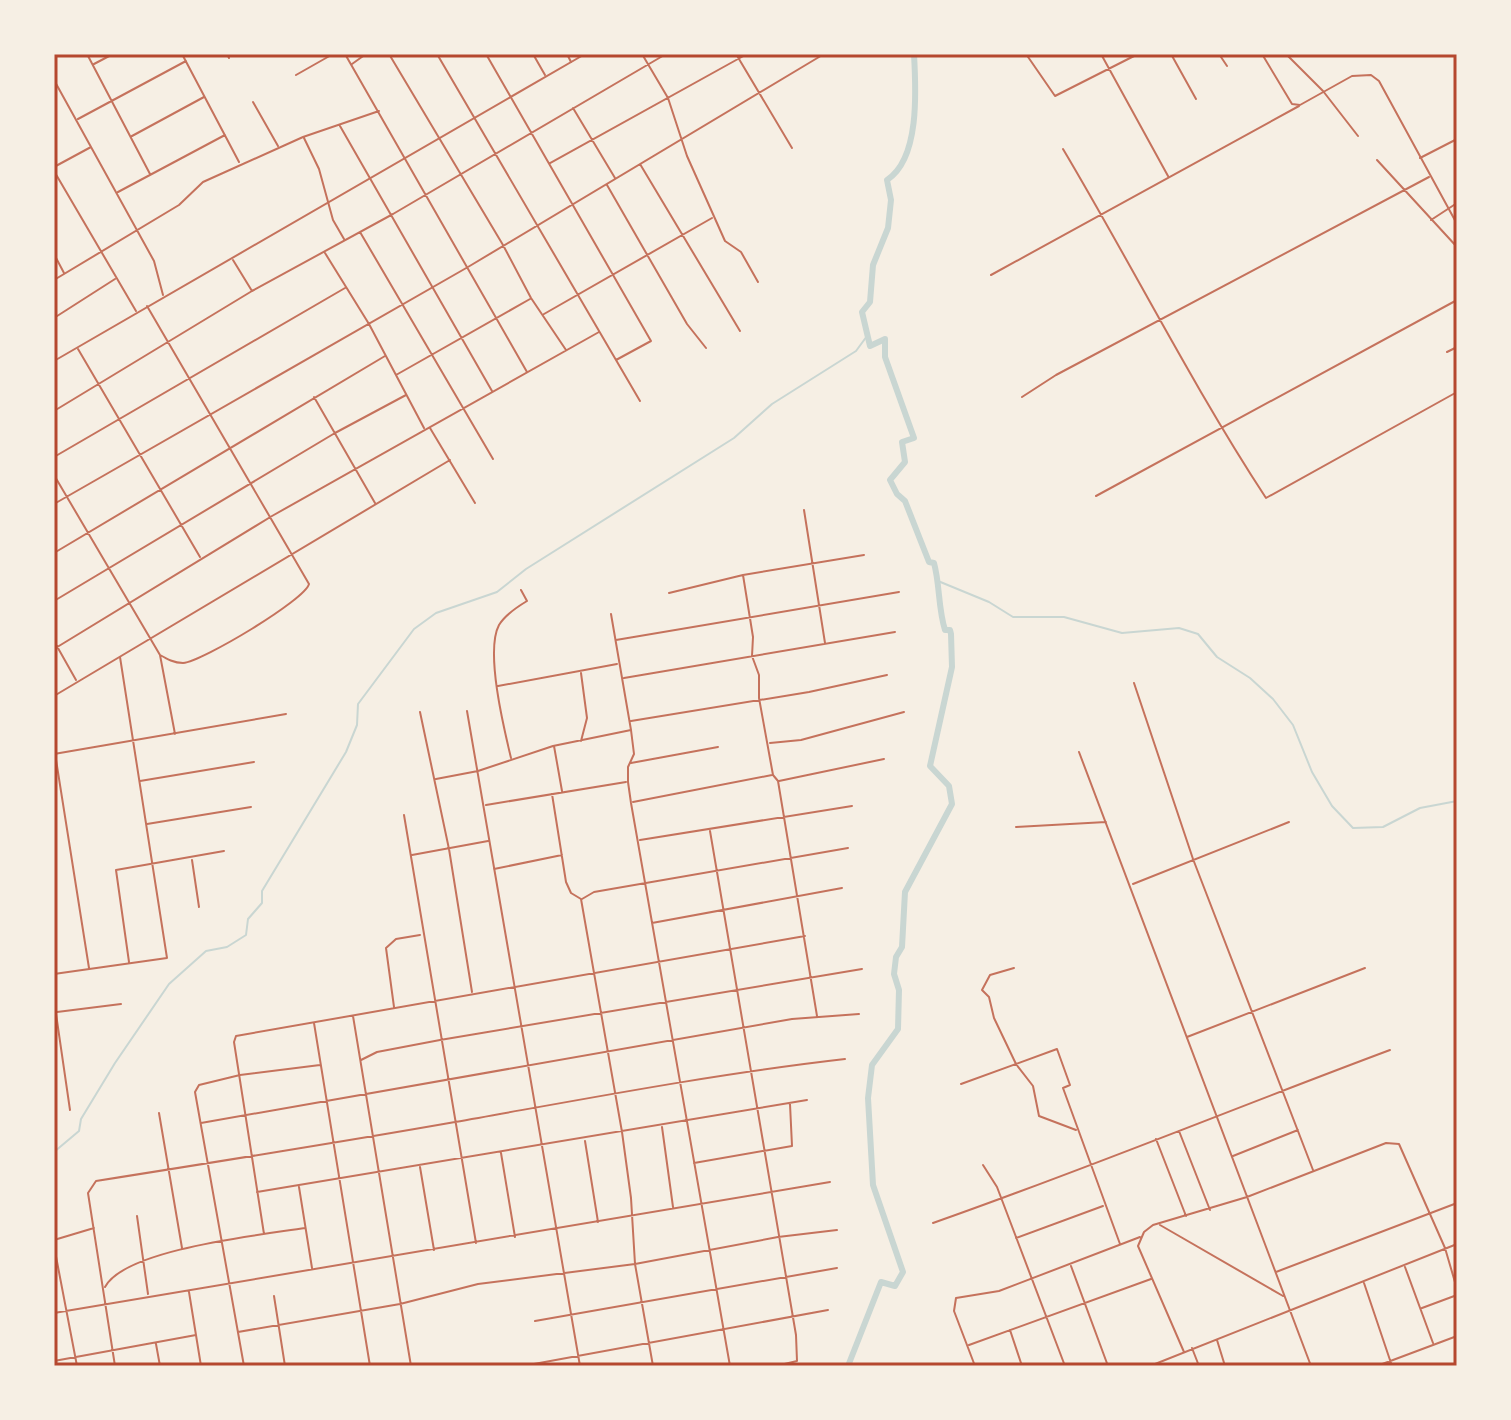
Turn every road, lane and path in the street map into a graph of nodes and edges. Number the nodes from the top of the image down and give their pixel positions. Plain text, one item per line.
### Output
1 (87, 54) edge
2 (113, 54) edge
3 (182, 54) edge
4 (333, 54) edge
5 (345, 54) edge
6 (366, 54) edge
7 (389, 54) edge
8 (437, 54) edge
9 (486, 54) edge
10 (533, 54) edge
11 (567, 54) edge
12 (585, 54) edge
13 (642, 54) edge
14 (666, 54) edge
15 (747, 54) edge
16 (824, 54) edge
17 (1026, 54) edge
18 (1101, 54) edge
19 (1138, 54) edge
20 (1171, 54) edge
21 (1219, 54) edge
22 (1262, 54) edge
23 (1286, 54) edge
24 (738, 56) edge
25 (186, 61) junction
26 (571, 62) junction
27 (649, 64) junction
28 (93, 65) junction
29 (351, 65) junction
30 (1227, 66) dead end
31 (1110, 70) junction
32 (296, 75) dead end
33 (546, 76) junction
34 (54, 80) edge
35 (1323, 91) junction
36 (760, 92) junction
37 (204, 96) junction
38 (511, 97) junction
39 (668, 98) junction
40 (1196, 99) dead end
41 (113, 100) junction
42 (253, 102) dead end
43 (1300, 105) junction
44 (573, 108) junction
45 (379, 111) junction
46 (474, 118) junction
47 (77, 120) junction
48 (340, 125) junction
49 (531, 132) junction
50 (225, 135) junction
51 (1358, 136) dead end
52 (131, 137) junction
53 (303, 137) junction
54 (682, 137) junction
55 (439, 139) junction
56 (1457, 139) edge
57 (593, 141) junction
58 (92, 146) junction
59 (279, 147) junction
60 (792, 148) dead end
61 (1063, 149) dead end
62 (495, 154) junction
63 (1420, 158) junction
64 (406, 159) junction
65 (1377, 160) dead end
66 (240, 163) junction
67 (549, 164) junction
68 (640, 164) junction
69 (54, 169) edge
70 (461, 173) junction
71 (150, 174) junction
72 (1430, 176) junction
73 (1169, 178) junction
74 (374, 179) junction
75 (616, 179) junction
76 (606, 185) junction
77 (1402, 190) junction
78 (117, 193) junction
79 (425, 195) junction
80 (1457, 203) edge
81 (572, 204) junction
82 (328, 205) junction
83 (1449, 210) junction
84 (393, 214) junction
85 (1102, 215) junction
86 (714, 217) junction
87 (1430, 220) junction
88 (537, 224) junction
89 (1457, 224) edge
90 (137, 230) junction
91 (360, 232) junction
92 (682, 234) junction
93 (344, 241) junction
94 (503, 245) junction
95 (1457, 247) edge
96 (100, 251) junction
97 (325, 253) junction
98 (646, 253) junction
99 (54, 254) edge
100 (232, 259) junction
101 (468, 267) junction
102 (612, 273) junction
103 (65, 274) junction
104 (991, 275) dead end
105 (116, 279) junction
106 (54, 280) edge
107 (758, 282) dead end
108 (433, 286) junction
109 (345, 288) junction
110 (252, 291) junction
111 (577, 294) junction
112 (163, 295) junction
113 (531, 298) junction
114 (1457, 300) edge
115 (400, 304) junction
116 (147, 306) junction
117 (137, 312) junction
118 (543, 315) junction
119 (54, 318) edge
120 (496, 318) junction
121 (1161, 321) junction
122 (369, 324) junction
123 (740, 331) dead end
124 (599, 332) junction
125 (461, 338) junction
126 (171, 341) junction
127 (1457, 347) edge
128 (77, 348) junction
129 (706, 348) dead end
130 (567, 351) junction
131 (1447, 352) dead end
132 (385, 356) junction
133 (431, 356) junction
134 (54, 361) edge
135 (615, 361) junction
136 (528, 373) junction
137 (396, 375) junction
138 (191, 376) junction
139 (97, 386) junction
140 (493, 392) junction
141 (1457, 392) edge
142 (406, 395) junction
143 (314, 396) junction
144 (1022, 397) dead end
145 (640, 401) dead end
146 (464, 407) junction
147 (54, 411) edge
148 (211, 411) junction
149 (117, 419) junction
150 (429, 427) junction
151 (1219, 427) junction
152 (425, 429) junction
153 (335, 433) junction
154 (233, 448) junction
155 (138, 456) junction
156 (54, 457) edge
157 (493, 459) dead end
158 (450, 460) junction
159 (355, 468) junction
160 (54, 475) edge
161 (253, 484) junction
162 (159, 491) junction
163 (66, 496) junction
164 (1096, 496) dead end
165 (375, 503) junction
166 (475, 503) dead end
167 (54, 504) edge
168 (804, 510) dead end
169 (272, 516) junction
170 (181, 527) junction
171 (87, 533) junction
172 (292, 552) junction
173 (54, 553) edge
174 (864, 555) dead end
175 (201, 559) junction
176 (812, 566) junction
177 (109, 569) junction
178 (743, 575) junction
179 (521, 590) dead end
180 (899, 592) dead end
181 (669, 593) dead end
182 (54, 601) edge
183 (130, 604) junction
184 (819, 607) junction
185 (611, 614) dead end
186 (749, 619) junction
187 (895, 632) dead end
188 (150, 639) junction
189 (614, 640) junction
190 (54, 641) edge
191 (825, 644) junction
192 (56, 648) edge
193 (160, 655) junction
194 (120, 656) junction
195 (752, 656) junction
196 (618, 664) junction
197 (581, 671) junction
198 (887, 675) dead end
199 (622, 678) junction
200 (77, 681) junction
201 (1134, 683) dead end
202 (497, 687) junction
203 (54, 696) edge
204 (759, 698) junction
205 (467, 711) dead end
206 (420, 712) dead end
207 (904, 712) dead end
208 (286, 714) dead end
209 (630, 721) junction
210 (631, 730) junction
211 (175, 734) junction
212 (136, 742) junction
213 (580, 742) junction
214 (769, 744) junction
215 (553, 746) junction
216 (54, 747) edge
217 (718, 747) dead end
218 (1079, 752) dead end
219 (55, 754) edge
220 (884, 759) dead end
221 (512, 760) junction
222 (254, 762) dead end
223 (629, 764) junction
224 (478, 771) junction
225 (629, 774) junction
226 (773, 775) junction
227 (434, 779) junction
228 (619, 781) junction
229 (778, 781) junction
230 (139, 782) junction
231 (628, 782) junction
232 (562, 792) junction
233 (552, 794) junction
234 (631, 803) junction
235 (485, 805) junction
236 (852, 806) dead end
237 (251, 807) dead end
238 (404, 815) dead end
239 (782, 819) junction
240 (1108, 822) junction
241 (1289, 822) dead end
242 (146, 824) junction
243 (1016, 827) dead end
244 (710, 831) junction
245 (489, 840) junction
246 (639, 841) junction
247 (848, 848) dead end
248 (449, 849) junction
249 (224, 851) dead end
250 (563, 855) junction
251 (410, 856) junction
252 (789, 856) junction
253 (192, 858) junction
254 (1193, 859) junction
255 (151, 864) junction
256 (493, 869) junction
257 (717, 873) junction
258 (647, 882) junction
259 (1132, 885) junction
260 (842, 888) dead end
261 (796, 897) junction
262 (581, 899) junction
263 (199, 907) dead end
264 (724, 910) junction
265 (651, 923) junction
266 (423, 935) junction
267 (805, 936) junction
268 (729, 949) junction
269 (657, 960) junction
270 (129, 964) junction
271 (1014, 968) dead end
272 (1365, 968) dead end
273 (90, 969) junction
274 (862, 969) dead end
275 (54, 974) edge
276 (592, 975) junction
277 (810, 979) junction
278 (513, 989) junction
279 (738, 992) junction
280 (472, 994) junction
281 (54, 1000) edge
282 (434, 1003) junction
283 (666, 1003) junction
284 (121, 1004) dead end
285 (394, 1008) junction
286 (56, 1012) edge
287 (1251, 1013) junction
288 (599, 1014) junction
289 (859, 1014) dead end
290 (353, 1015) junction
291 (818, 1017) junction
292 (314, 1022) junction
293 (520, 1027) junction
294 (745, 1030) junction
295 (1186, 1037) junction
296 (440, 1040) junction
297 (673, 1043) junction
298 (1390, 1050) dead end
299 (608, 1051) junction
300 (63, 1056) junction
301 (54, 1057) edge
302 (845, 1059) dead end
303 (361, 1060) junction
304 (1016, 1064) junction
305 (320, 1065) junction
306 (528, 1065) junction
307 (753, 1070) junction
308 (240, 1075) junction
309 (447, 1082) junction
310 (681, 1083) junction
311 (961, 1084) dead end
312 (1284, 1090) junction
313 (613, 1093) junction
314 (367, 1094) junction
315 (807, 1100) dead end
316 (326, 1101) junction
317 (790, 1103) junction
318 (536, 1106) junction
319 (759, 1107) junction
320 (70, 1110) dead end
321 (159, 1113) dead end
322 (244, 1115) junction
323 (1215, 1116) junction
324 (454, 1122) junction
325 (687, 1122) junction
326 (201, 1123) junction
327 (662, 1126) junction
328 (1077, 1130) junction
329 (1178, 1130) junction
330 (1299, 1130) junction
331 (622, 1132) junction
332 (373, 1134) junction
333 (1156, 1138) junction
334 (585, 1139) junction
335 (332, 1140) junction
336 (544, 1146) junction
337 (764, 1151) junction
338 (501, 1153) junction
339 (250, 1154) junction
340 (1232, 1156) junction
341 (461, 1159) junction
342 (209, 1162) junction
343 (694, 1163) junction
344 (983, 1165) dead end
345 (1091, 1166) junction
346 (420, 1167) junction
347 (169, 1169) junction
348 (1314, 1172) junction
349 (379, 1174) junction
350 (340, 1181) junction
351 (830, 1182) dead end
352 (299, 1187) junction
353 (256, 1192) junction
354 (772, 1194) junction
355 (1247, 1197) junction
356 (1002, 1199) junction
357 (1457, 1203) edge
358 (700, 1205) junction
359 (1104, 1206) junction
360 (673, 1209) junction
361 (1210, 1210) junction
362 (632, 1214) junction
363 (1430, 1214) junction
364 (137, 1216) dead end
365 (1186, 1218) junction
366 (598, 1223) junction
367 (933, 1223) dead end
368 (1158, 1224) junction
369 (94, 1228) junction
370 (305, 1228) junction
371 (837, 1230) dead end
372 (557, 1231) junction
373 (264, 1234) junction
374 (778, 1237) junction
375 (1141, 1237) junction
376 (515, 1238) junction
377 (1016, 1238) junction
378 (54, 1240) edge
379 (223, 1243) junction
380 (476, 1244) junction
381 (1120, 1244) junction
382 (1457, 1244) edge
383 (54, 1246) edge
384 (1445, 1248) junction
385 (182, 1249) junction
386 (708, 1250) junction
387 (434, 1251) junction
388 (394, 1257) junction
389 (143, 1259) junction
390 (354, 1263) junction
391 (635, 1264) junction
392 (1070, 1265) junction
393 (1405, 1265) junction
394 (837, 1268) dead end
395 (312, 1269) junction
396 (1275, 1272) junction
397 (565, 1274) junction
398 (786, 1278) junction
399 (1152, 1278) junction
400 (1032, 1279) junction
401 (1364, 1282) junction
402 (230, 1283) junction
403 (714, 1289) junction
404 (1457, 1289) edge
405 (103, 1290) junction
406 (188, 1290) junction
407 (1457, 1295) edge
408 (149, 1296) junction
409 (274, 1296) dead end
410 (1284, 1296) junction
411 (644, 1302) junction
412 (1083, 1302) junction
413 (105, 1304) junction
414 (400, 1304) junction
415 (1420, 1308) junction
416 (828, 1310) dead end
417 (1290, 1310) junction
418 (68, 1311) junction
419 (361, 1311) junction
420 (54, 1313) edge
421 (571, 1313) junction
422 (1046, 1316) junction
423 (793, 1319) junction
424 (535, 1321) dead end
425 (279, 1324) junction
426 (1010, 1330) junction
427 (238, 1332) junction
428 (724, 1332) junction
429 (196, 1335) junction
430 (1457, 1336) edge
431 (1216, 1339) junction
432 (156, 1343) junction
433 (649, 1345) junction
434 (1433, 1345) junction
435 (967, 1346) junction
436 (1192, 1348) junction
437 (113, 1350) junction
438 (1184, 1352) junction
439 (578, 1356) junction
440 (76, 1357) junction
441 (54, 1361) edge
442 (1390, 1361) junction
443 (77, 1366) edge
444 (115, 1366) edge
445 (160, 1366) edge
446 (201, 1366) edge
447 (244, 1366) edge
448 (285, 1366) edge
449 (370, 1366) edge
450 (411, 1366) edge
451 (523, 1366) edge
452 (580, 1366) edge
453 (653, 1366) edge
454 (730, 1366) edge
455 (776, 1366) edge
456 (975, 1366) edge
457 (1022, 1366) edge
458 (1065, 1366) edge
459 (1108, 1366) edge
460 (1150, 1366) edge
461 (1199, 1366) edge
462 (1225, 1366) edge
463 (1311, 1366) edge
464 (1377, 1366) edge
465 (1392, 1366) edge

1 - 28 street
2 - 28 street
3 - 25 street
4 - 32 street
5 - 29 street
6 - 29 street
7 - 55 street
8 - 46 street
9 - 38 street
10 - 33 street
11 - 26 street
12 - 26 street
13 - 27 street
14 - 27 street
15 - 24 street
16 - 36 street
17 - 31 street
18 - 31 street
19 - 31 street
20 - 40 street
21 - 30 street
22 - 43 street
23 - 35 street
24 - 36 street
24 - 39 street
25 - 37 street
25 - 41 street
26 - 33 street
27 - 39 street
27 - 44 street
28 - 41 street
29 - 45 street
31 - 73 street
33 - 38 street
34 - 47 street
35 - 43 street
35 - 51 street
35 - 63 street
36 - 54 street
36 - 60 street
37 - 50 street
37 - 52 street
38 - 46 street
38 - 49 street
39 - 54 street
39 - 57 street
41 - 47 street
41 - 52 street
42 - 59 street
43 - 73 street
44 - 49 street
44 - 57 street
45 - 48 street
45 - 64 street
46 - 55 street
46 - 62 street
47 - 58 street
48 - 53 street
48 - 74 street
49 - 62 street
49 - 67 street
50 - 66 street
50 - 71 street
52 - 71 street
53 - 59 street
53 - 82 street
54 - 68 street
54 - 86 street
55 - 64 street
55 - 70 street
56 - 63 street
57 - 67 street
57 - 75 street
58 - 69 street
58 - 78 street
59 - 66 street
61 - 85 street
62 - 70 street
62 - 88 street
63 - 72 street
64 - 74 street
64 - 79 street
65 - 77 street
66 - 90 street
67 - 81 street
68 - 75 street
68 - 92 street
69 - 96 street
70 - 79 street
70 - 94 street
71 - 78 street
72 - 77 street
72 - 83 street
73 - 85 street
74 - 82 street
74 - 84 street
75 - 76 street
76 - 81 street
76 - 98 street
77 - 87 street
77 - 121 street
78 - 90 street
79 - 84 street
79 - 101 street
80 - 83 street
81 - 88 street
81 - 102 street
82 - 93 street
82 - 100 street
83 - 87 street
83 - 89 street
84 - 91 street
84 - 108 street
85 - 104 street
85 - 121 street
86 - 92 street
86 - 107 street
87 - 95 street
88 - 94 street
88 - 111 street
90 - 96 street
90 - 112 street
91 - 93 street
91 - 115 street
92 - 98 street
92 - 123 street
93 - 97 street
94 - 101 street
94 - 113 street
96 - 103 street
96 - 105 street
97 - 109 street
97 - 110 street
98 - 102 street
98 - 129 street
99 - 103 street
100 - 110 street
100 - 112 street
101 - 108 street
101 - 120 street
102 - 111 street
102 - 135 street
103 - 106 street
105 - 117 street
105 - 119 street
108 - 115 street
108 - 125 street
109 - 122 street
109 - 138 street
110 - 126 street
111 - 118 street
111 - 124 street
112 - 116 street
113 - 118 street
113 - 120 street
114 - 151 street
115 - 122 street
115 - 133 street
116 - 117 street
116 - 126 street
117 - 128 street
118 - 130 street
120 - 125 street
120 - 136 street
121 - 144 street
121 - 151 street
122 - 132 street
122 - 148 street
124 - 130 street
124 - 135 street
125 - 133 street
125 - 140 street
126 - 138 street
126 - 139 street
127 - 131 street
128 - 134 street
128 - 139 street
130 - 136 street
132 - 137 street
132 - 143 street
133 - 137 street
133 - 146 street
135 - 145 street
136 - 140 street
137 - 142 street
138 - 148 street
138 - 149 street
139 - 147 street
139 - 149 street
140 - 146 street
141 - 151 street
142 - 152 street
142 - 153 street
143 - 153 street
143 - 154 street
146 - 150 street
146 - 157 street
148 - 154 street
148 - 155 street
149 - 155 street
149 - 156 street
150 - 152 street
150 - 158 street
151 - 164 street
152 - 159 street
153 - 159 street
153 - 161 street
154 - 161 street
154 - 162 street
155 - 162 street
155 - 163 street
158 - 165 street
158 - 166 street
159 - 165 street
159 - 169 street
160 - 163 street
161 - 169 street
161 - 170 street
162 - 170 street
162 - 171 street
163 - 167 street
163 - 171 street
165 - 172 street
168 - 176 street
169 - 172 street
169 - 175 street
170 - 175 street
170 - 177 street
171 - 173 street
171 - 177 street
172 - 188 street
172 - 193 street
174 - 176 street
175 - 183 street
176 - 178 street
176 - 184 street
177 - 182 street
177 - 183 street
178 - 181 street
178 - 186 street
179 - 202 street
180 - 184 street
183 - 188 street
183 - 192 street
184 - 186 street
184 - 191 street
185 - 189 street
186 - 189 street
186 - 195 street
187 - 191 street
188 - 193 street
188 - 194 street
189 - 196 street
190 - 192 street
191 - 195 street
192 - 200 street
193 - 211 street
194 - 200 street
194 - 212 street
195 - 199 street
195 - 204 street
196 - 197 street
196 - 199 street
197 - 202 street
197 - 213 street
198 - 204 street
199 - 209 street
200 - 203 street
201 - 254 street
202 - 221 street
204 - 209 street
204 - 214 street
205 - 224 street
206 - 227 street
207 - 214 street
208 - 211 street
209 - 210 street
210 - 213 street
210 - 223 street
211 - 212 street
212 - 219 street
212 - 230 street
213 - 215 street
214 - 226 street
215 - 221 street
215 - 232 street
216 - 219 street
217 - 223 street
218 - 240 street
219 - 273 street
220 - 229 street
221 - 224 street
222 - 230 street
223 - 225 street
224 - 227 street
224 - 235 street
225 - 228 street
225 - 231 street
226 - 229 street
226 - 234 street
227 - 248 street
228 - 231 street
228 - 232 street
229 - 239 street
230 - 242 street
231 - 234 street
232 - 233 street
233 - 235 street
233 - 250 street
234 - 246 street
235 - 245 street
236 - 239 street
237 - 242 street
238 - 251 street
239 - 244 street
239 - 252 street
240 - 243 street
240 - 259 street
241 - 254 street
242 - 255 street
244 - 246 street
244 - 257 street
245 - 248 street
245 - 256 street
246 - 258 street
247 - 252 street
248 - 251 street
248 - 280 street
249 - 253 street
250 - 256 street
250 - 262 street
251 - 266 street
252 - 257 street
252 - 261 street
253 - 255 street
253 - 263 street
254 - 259 street
254 - 287 street
255 - 270 street
255 - 270 street
256 - 278 street
257 - 258 street
257 - 264 street
258 - 262 street
258 - 265 street
259 - 295 street
260 - 261 street
261 - 264 street
261 - 267 street
262 - 276 street
264 - 265 street
264 - 268 street
265 - 269 street
266 - 282 street
266 - 285 street
267 - 268 street
267 - 277 street
268 - 269 street
268 - 279 street
269 - 276 street
269 - 283 street
270 - 273 street
271 - 304 street
272 - 287 street
273 - 275 street
274 - 277 street
276 - 278 street
276 - 288 street
277 - 279 street
277 - 291 street
278 - 280 street
278 - 293 street
279 - 283 street
279 - 294 street
280 - 282 street
281 - 286 street
282 - 285 street
282 - 296 street
283 - 288 street
283 - 297 street
284 - 286 street
285 - 290 street
286 - 300 street
287 - 295 street
287 - 312 street
288 - 293 street
288 - 299 street
289 - 291 street
290 - 292 street
290 - 303 street
291 - 294 street
292 - 305 street
292 - 308 street
293 - 296 street
293 - 306 street
294 - 297 street
294 - 307 street
295 - 323 street
296 - 303 street
296 - 309 street
297 - 299 street
297 - 310 street
298 - 312 street
299 - 306 street
299 - 313 street
300 - 301 street
300 - 320 street
302 - 307 street
303 - 314 street
304 - 311 street
304 - 328 street
304 - 328 street
305 - 308 street
305 - 316 street
306 - 309 street
306 - 318 street
307 - 310 street
307 - 319 street
308 - 322 street
308 - 326 street
309 - 314 street
309 - 324 street
310 - 313 street
310 - 325 street
312 - 323 street
312 - 330 street
313 - 318 street
313 - 331 street
314 - 316 street
314 - 332 street
315 - 317 street
316 - 322 street
316 - 335 street
317 - 319 street
317 - 337 street
318 - 324 street
318 - 336 street
319 - 325 street
319 - 337 street
321 - 347 street
322 - 326 street
322 - 339 street
323 - 329 street
323 - 340 street
324 - 332 street
324 - 341 street
325 - 327 street
325 - 343 street
326 - 342 street
327 - 331 street
327 - 360 street
328 - 345 street
329 - 333 street
329 - 361 street
330 - 340 street
330 - 348 street
331 - 334 street
331 - 362 street
332 - 335 street
332 - 349 street
333 - 345 street
333 - 365 street
334 - 336 street
334 - 366 street
335 - 339 street
335 - 350 street
336 - 338 street
336 - 372 street
337 - 343 street
337 - 354 street
338 - 341 street
338 - 376 street
339 - 342 street
339 - 353 street
340 - 355 street
341 - 346 street
341 - 380 street
342 - 347 street
342 - 379 street
343 - 358 street
344 - 356 street
345 - 356 street
345 - 359 street
346 - 349 street
346 - 387 street
347 - 369 street
347 - 385 street
348 - 355 street
348 - 363 street
349 - 350 street
349 - 388 street
350 - 352 street
350 - 390 street
351 - 354 street
352 - 353 street
352 - 370 street
353 - 373 street
354 - 358 street
354 - 374 street
355 - 361 street
355 - 396 street
356 - 367 street
356 - 377 street
357 - 363 street
358 - 360 street
358 - 386 street
359 - 377 street
359 - 381 street
360 - 362 street
361 - 365 street
362 - 366 street
362 - 391 street
363 - 384 street
363 - 396 street
364 - 389 street
365 - 368 street
366 - 372 street
368 - 375 street
368 - 410 street
369 - 378 street
369 - 405 street
370 - 373 street
370 - 395 street
371 - 374 street
372 - 376 street
372 - 397 street
373 - 379 street
374 - 386 street
374 - 398 street
375 - 381 street
375 - 399 street
376 - 380 street
377 - 400 street
379 - 385 street
379 - 402 street
380 - 387 street
381 - 392 street
382 - 384 street
383 - 418 street
384 - 393 street
384 - 404 street
385 - 389 street
386 - 391 street
386 - 403 street
387 - 388 street
388 - 390 street
388 - 414 street
389 - 405 street
389 - 408 street
390 - 395 street
390 - 419 street
391 - 397 street
391 - 411 street
392 - 400 street
392 - 412 street
393 - 401 street
393 - 415 street
394 - 398 street
395 - 402 street
396 - 410 street
397 - 414 street
397 - 421 street
398 - 403 street
398 - 423 street
399 - 412 street
399 - 438 street
400 - 422 street
400 - 435 street
401 - 417 street
401 - 442 street
402 - 406 street
402 - 427 street
403 - 411 street
403 - 428 street
405 - 413 street
406 - 408 street
406 - 429 street
407 - 415 street
408 - 413 street
409 - 425 street
410 - 417 street
411 - 421 street
411 - 433 street
412 - 422 street
412 - 459 street
413 - 418 street
413 - 437 street
414 - 419 street
414 - 450 street
415 - 434 street
416 - 423 street
417 - 431 street
417 - 463 street
418 - 420 street
418 - 440 street
419 - 425 street
419 - 449 street
421 - 424 street
421 - 439 street
422 - 426 street
422 - 458 street
423 - 428 street
423 - 455 street
425 - 427 street
425 - 448 street
426 - 435 street
426 - 457 street
427 - 447 street
428 - 433 street
428 - 454 street
429 - 432 street
429 - 446 street
430 - 434 street
431 - 436 street
431 - 462 street
432 - 437 street
432 - 445 street
433 - 439 street
433 - 453 street
434 - 442 street
435 - 456 street
436 - 438 street
436 - 461 street
437 - 440 street
437 - 444 street
438 - 460 street
439 - 451 street
439 - 452 street
440 - 441 street
440 - 443 street
442 - 464 street
442 - 465 street

